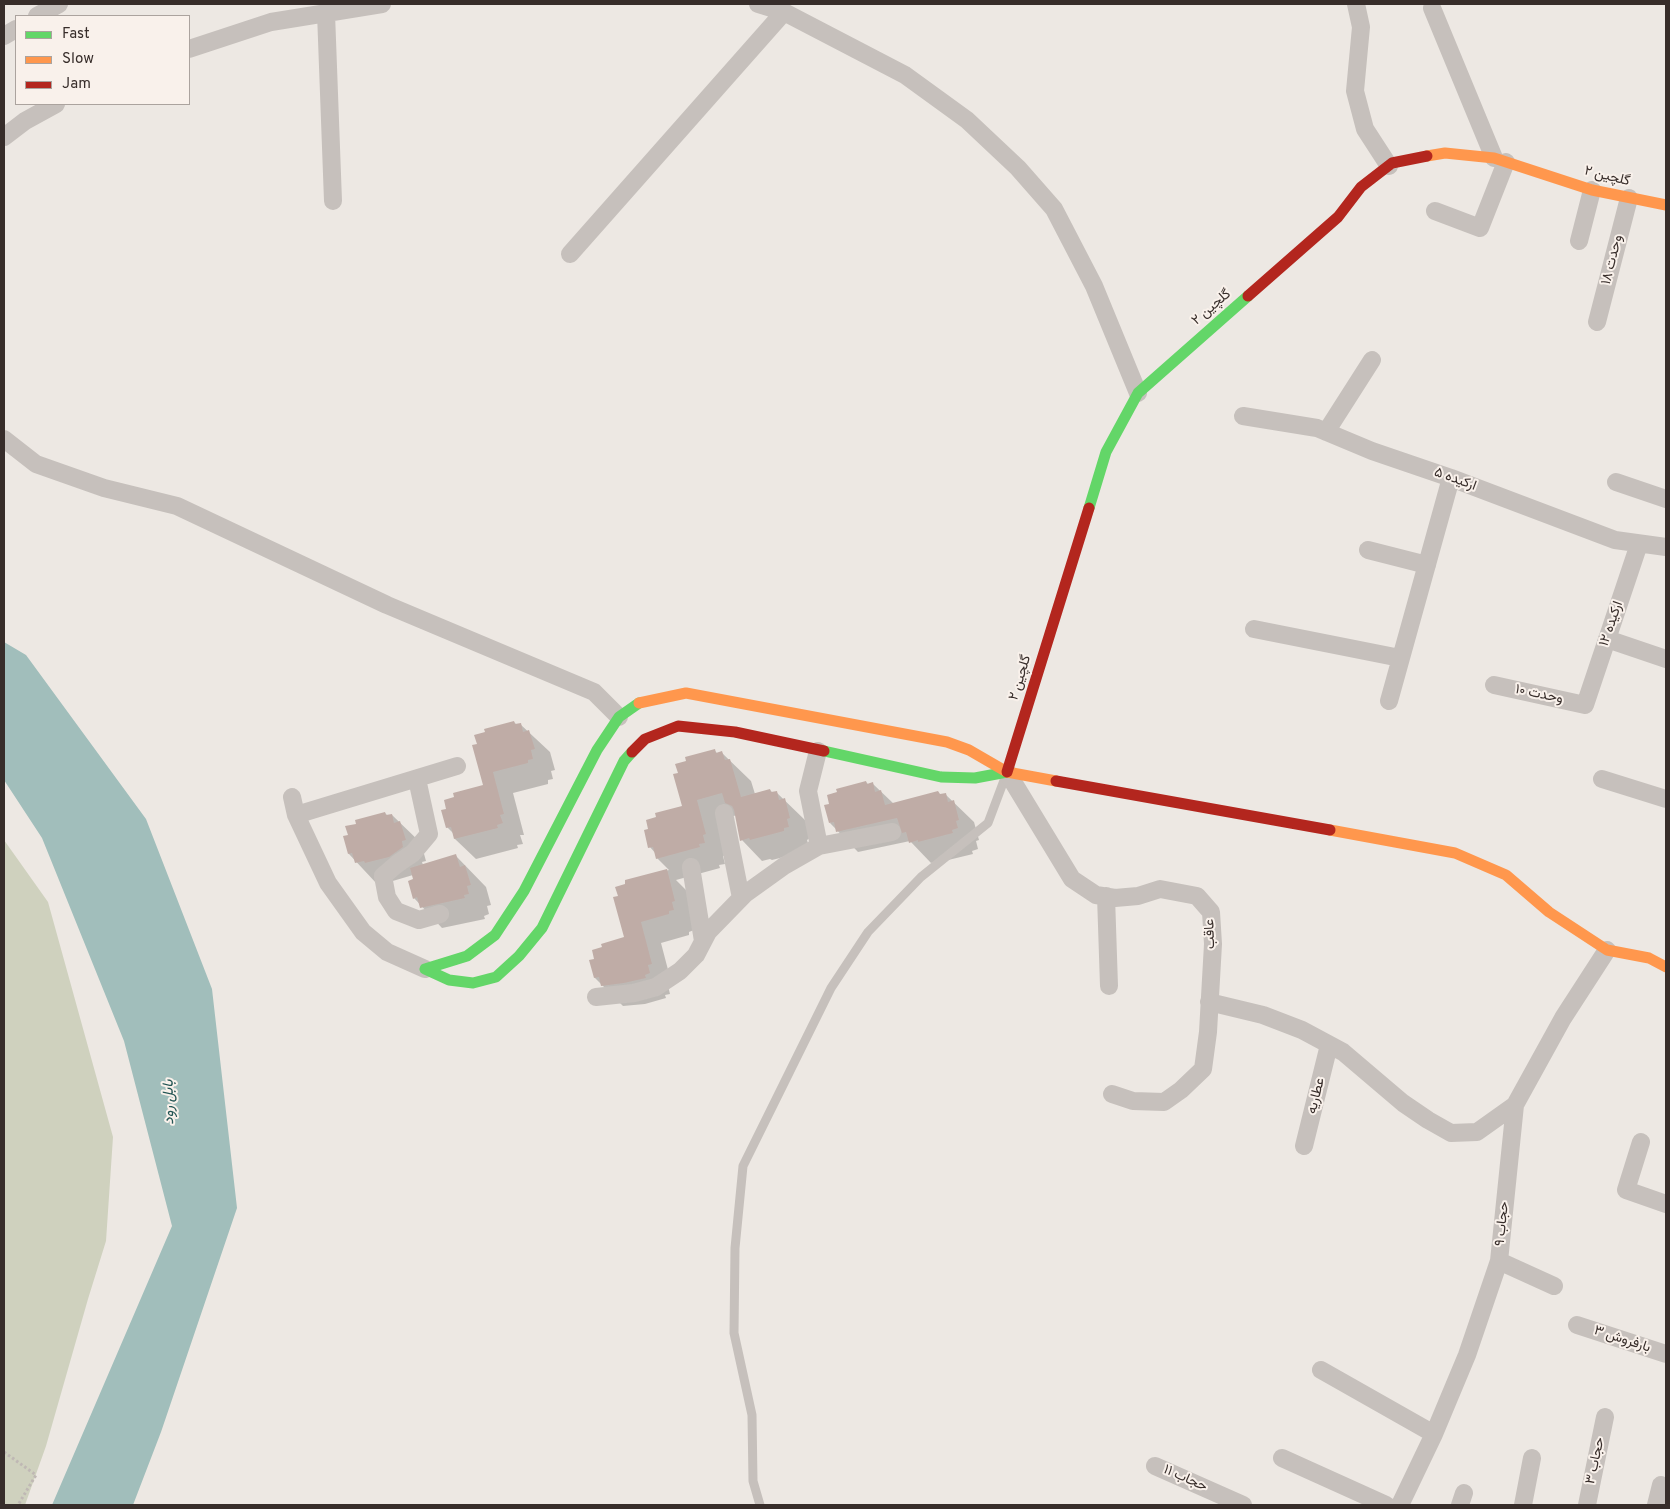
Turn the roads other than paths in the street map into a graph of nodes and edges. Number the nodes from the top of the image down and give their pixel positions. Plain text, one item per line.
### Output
1 (59, 4) edge
2 (382, 4) edge
3 (758, 4) edge
4 (1356, 4) edge
5 (1432, 8) dead end
6 (784, 12) junction
7 (326, 13) junction
8 (39, 15) edge
9 (15, 29) edge
10 (4, 36) edge
11 (190, 49) edge
12 (54, 105) edge
13 (4, 137) edge
14 (1500, 160) junction
15 (1389, 166) junction
16 (1592, 190) junction
17 (1629, 198) junction
18 (333, 201) dead end
19 (1666, 205) edge
20 (1435, 210) dead end
21 (1579, 241) dead end
22 (570, 254) dead end
23 (1597, 322) dead end
24 (1372, 360) dead end
25 (1138, 393) junction
26 (1243, 416) dead end
27 (1326, 432) junction
28 (4, 438) edge
29 (1451, 478) junction
30 (1616, 482) dead end
31 (1666, 499) edge
32 (1639, 544) junction
33 (1666, 547) edge
34 (1368, 550) dead end
35 (1427, 565) junction
36 (1254, 629) dead end
37 (1607, 639) junction
38 (1400, 658) junction
39 (1666, 659) edge
40 (1494, 685) dead end
41 (1389, 701) dead end
42 (1585, 705) joint
43 (619, 717) junction
44 (740, 718) junction
45 (818, 751) junction
46 (457, 766) dead end
47 (1007, 772) junction
48 (417, 779) junction
49 (1602, 779) dead end
50 (292, 797) dead end
51 (1666, 799) edge
52 (724, 813) dead end
53 (296, 815) junction
54 (892, 832) dead end
55 (819, 846) junction
56 (691, 867) dead end
57 (1106, 896) junction
58 (741, 898) junction
59 (440, 914) dead end
60 (703, 941) junction
61 (1608, 950) junction
62 (1666, 967) edge
63 (425, 969) junction
64 (1109, 986) dead end
65 (596, 997) dead end
66 (1209, 1002) junction
67 (1330, 1045) junction
68 (1112, 1094) dead end
69 (1515, 1105) junction
70 (1641, 1142) dead end
71 (1304, 1146) dead end
72 (1666, 1204) edge
73 (1499, 1261) junction
74 (1554, 1286) dead end
75 (1577, 1325) dead end
76 (1666, 1354) edge
77 (1321, 1370) dead end
78 (1605, 1417) dead end
79 (1434, 1434) junction
80 (1282, 1458) dead end
81 (1532, 1458) dead end
82 (1155, 1466) dead end
83 (1661, 1485) dead end
84 (760, 1505) edge
85 (1243, 1505) edge
86 (1386, 1505) edge
87 (1400, 1505) edge
88 (1524, 1505) edge
89 (1587, 1505) edge
90 (1656, 1505) edge

1 - 8 street
2 - 7 street
3 - 6 street
4 - 15 street
5 - 14 street
6 - 22 street
6 - 25 street
7 - 11 street
7 - 18 street
9 - 10 street
12 - 13 street
14 - 15 street, گلچین ۲
14 - 16 street, گلچین ۲
14 - 20 street
15 - 25 street, گلچین ۲
16 - 17 street, گلچین ۲
16 - 21 street
17 - 19 street, گلچین ۲
17 - 23 street, وحدت ۱۸
24 - 27 street
25 - 47 street, گلچین ۲
26 - 27 street, ارکیده ۵
27 - 29 street, ارکیده ۵
28 - 43 street
29 - 32 street, ارکیده ۵
29 - 35 street
30 - 31 street
32 - 33 street, ارکیده ۵
32 - 37 street, ارکیده ۱۲
34 - 35 street
35 - 38 street
36 - 38 street
37 - 39 street
37 - 42 street, ارکیده ۱۲
38 - 41 street
40 - 42 street, وحدت ۱۰
43 - 44 street
43 - 63 street
44 - 45 street
44 - 47 street
44 - 63 street
45 - 47 street
45 - 55 street
46 - 48 street
47 - 57 street, عاقب
47 - 61 street
47 - 84 lane
48 - 53 street
48 - 59 street
49 - 51 street
50 - 53 street
52 - 58 street
53 - 63 street
54 - 55 street
55 - 58 street
56 - 60 street
57 - 64 street
57 - 66 street, عاقب
58 - 60 street
60 - 65 street
61 - 62 street
61 - 69 street, حجاب ۹
66 - 67 street
66 - 68 street, عاقب
67 - 69 street
67 - 71 street, عطاریه
69 - 73 street, حجاب ۹
70 - 72 street
73 - 74 street
73 - 79 street, حجاب ۹
75 - 76 street, بارفروش ۳
77 - 79 street
78 - 89 street, حجاب ۳
79 - 87 street, حجاب ۹
80 - 86 street
81 - 88 street
82 - 85 street, حجاب ۱۱
83 - 90 street

